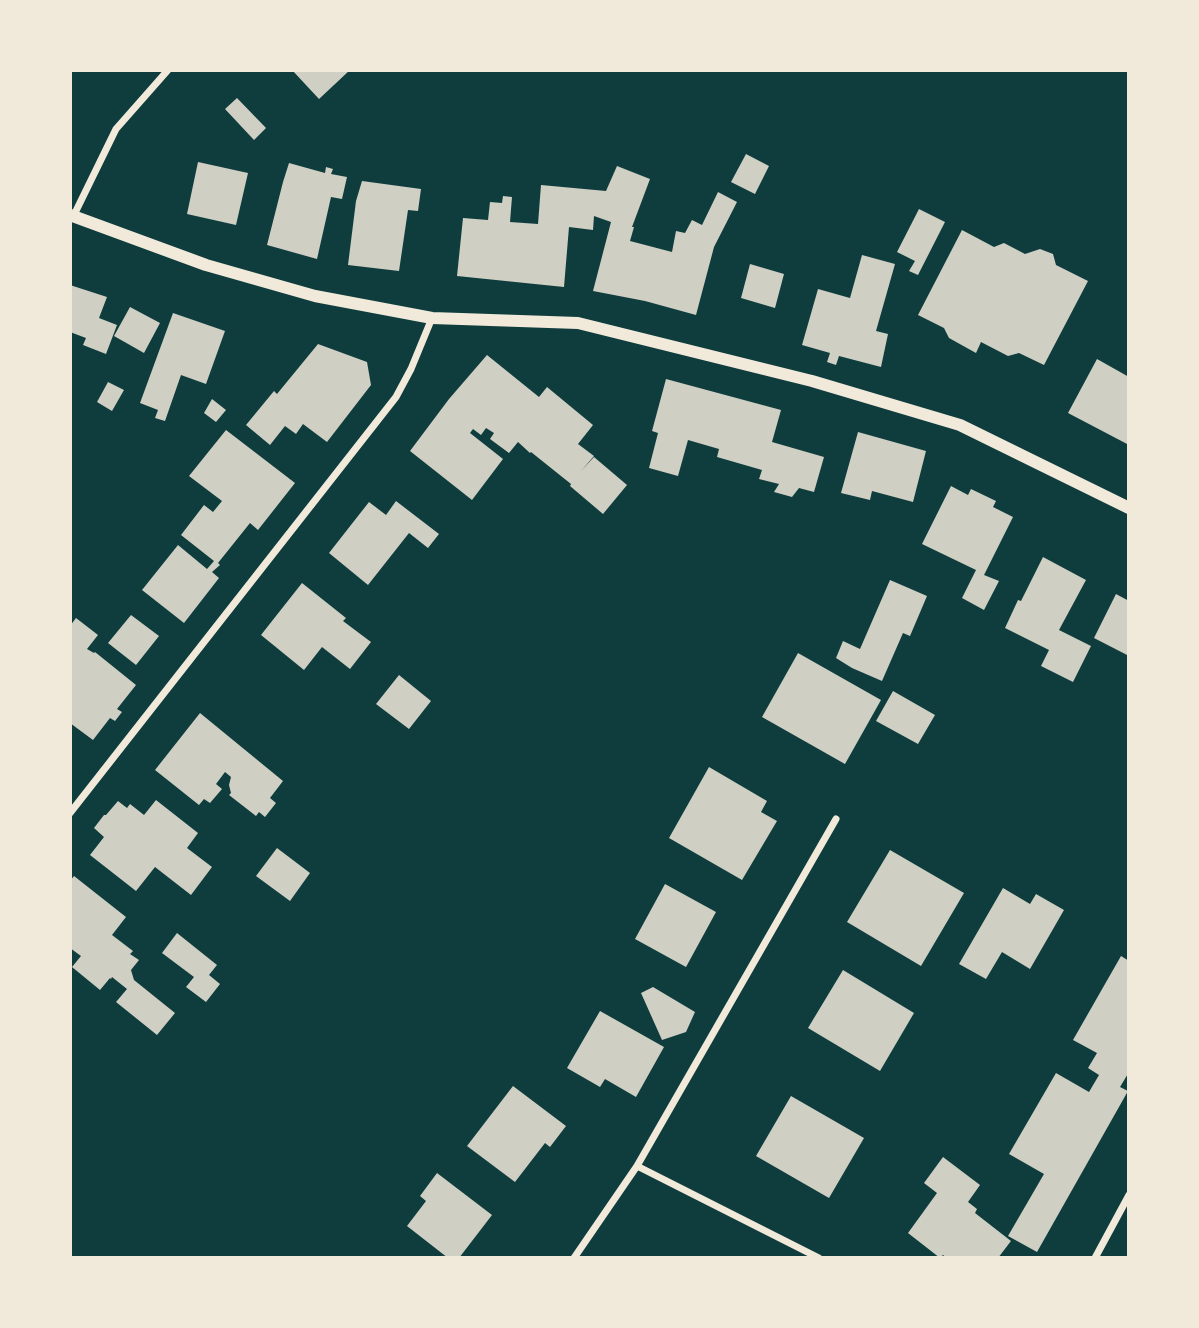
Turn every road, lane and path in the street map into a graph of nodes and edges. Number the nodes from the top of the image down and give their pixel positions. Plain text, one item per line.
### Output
1 (168, 70) edge
2 (72, 215) edge
3 (432, 318) junction
4 (1129, 508) edge
5 (70, 813) edge
6 (836, 819) dead end
7 (637, 1166) junction
8 (1129, 1195) edge
9 (574, 1258) edge
10 (819, 1258) edge
11 (1095, 1258) edge

1 - 2 street
2 - 3 street
3 - 4 street
3 - 5 street
6 - 7 street
7 - 9 street
7 - 10 street
8 - 11 street

